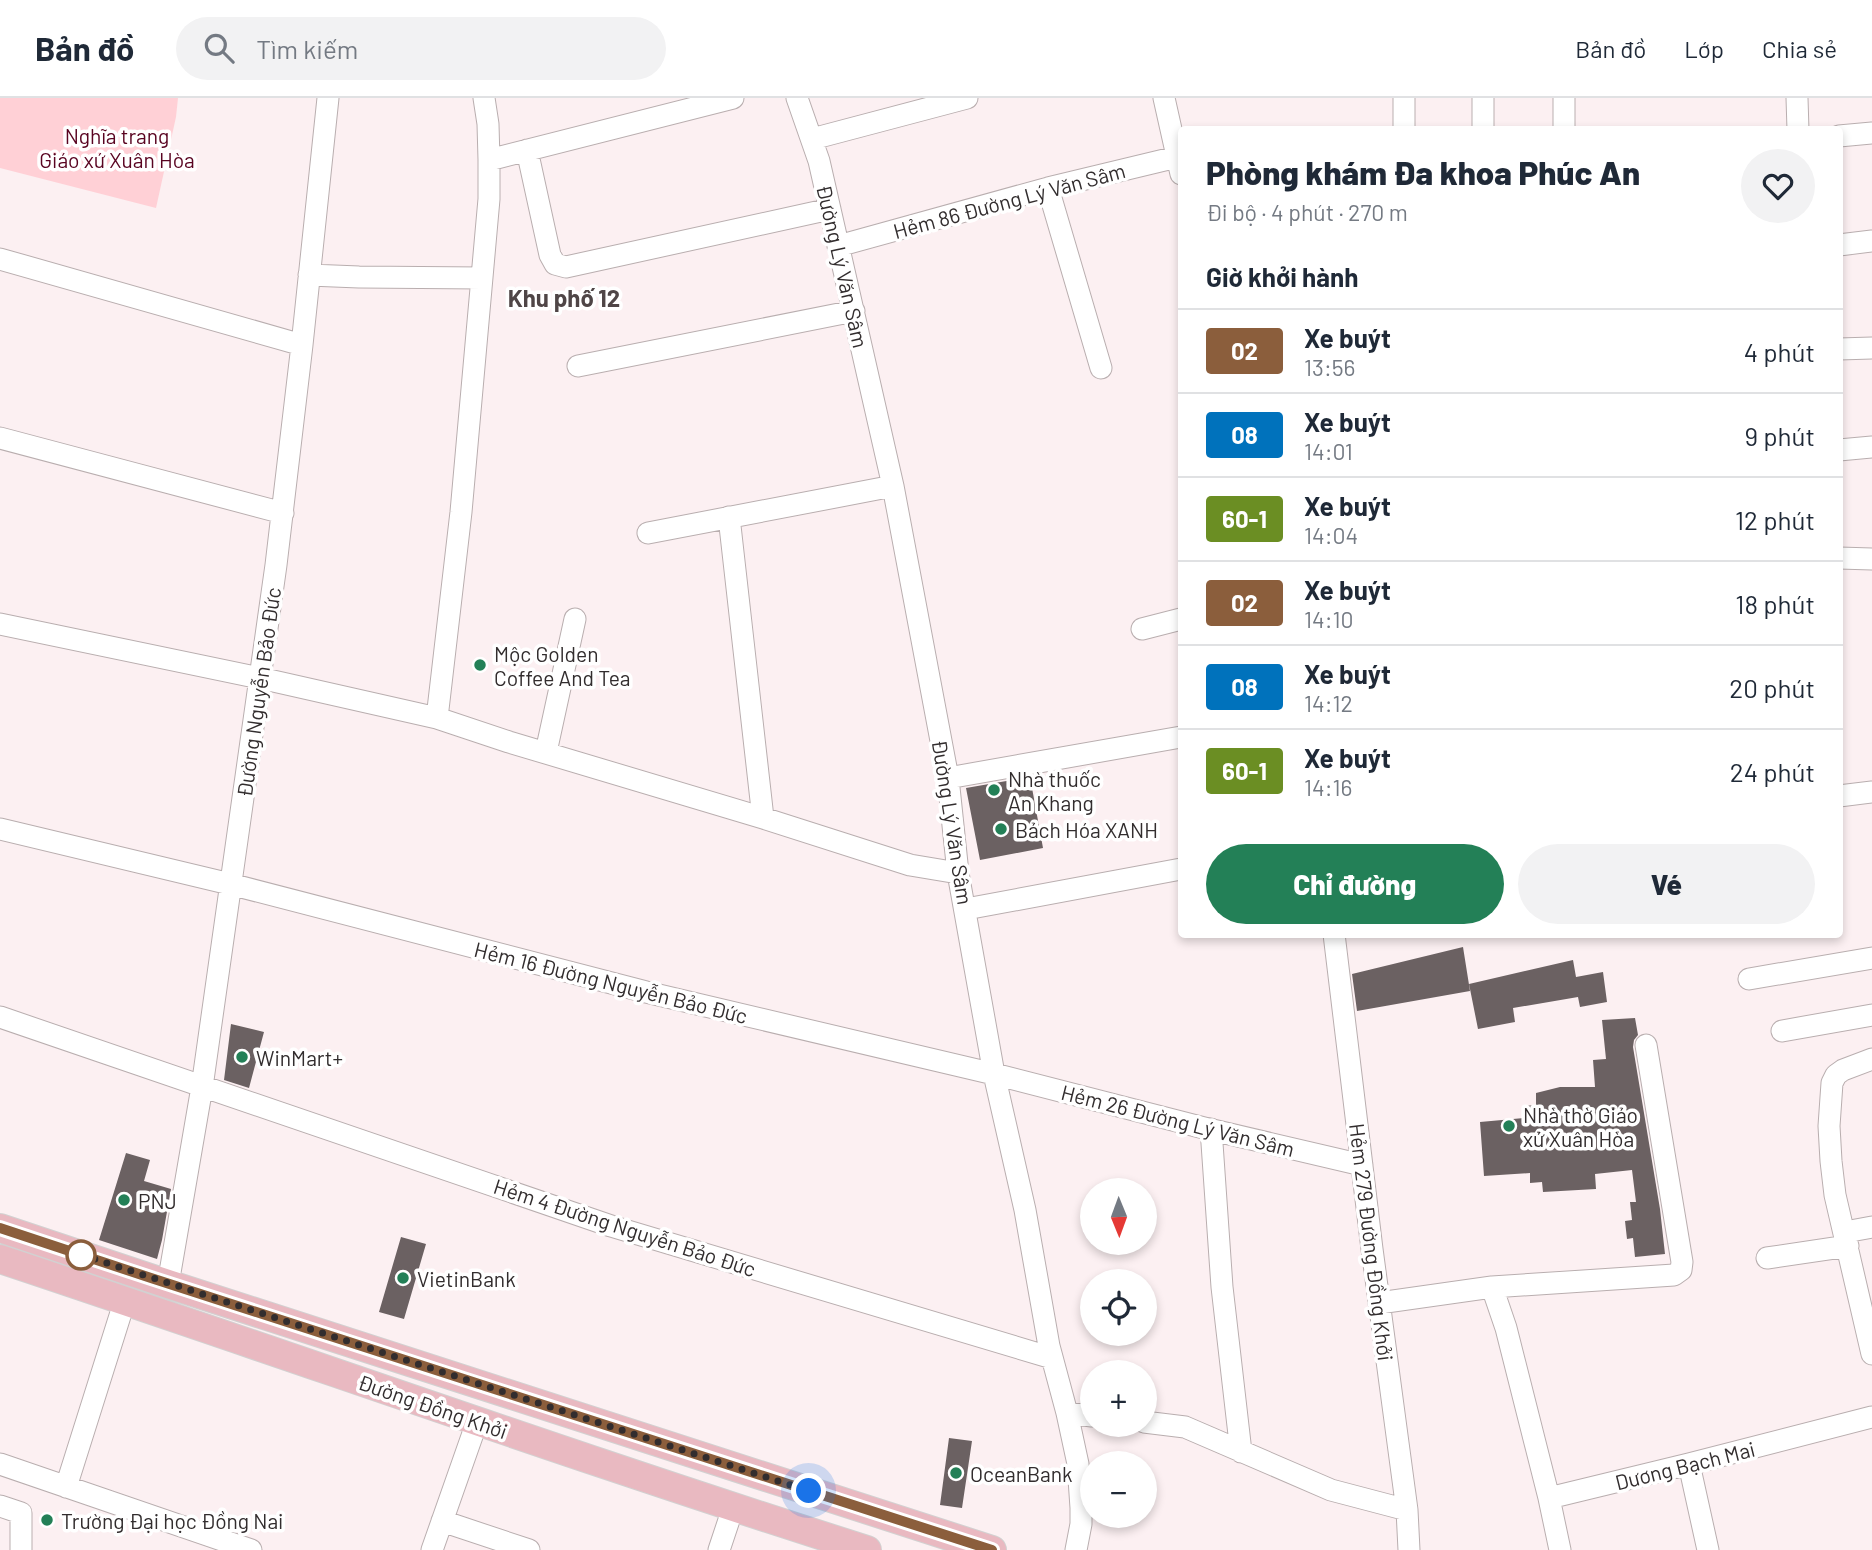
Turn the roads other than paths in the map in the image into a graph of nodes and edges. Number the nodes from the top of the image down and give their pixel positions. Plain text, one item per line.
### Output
1 (328, 98) edge
2 (484, 98) edge
3 (733, 98) edge
4 (797, 98) edge
5 (967, 98) edge
6 (1164, 98) edge
7 (1404, 98) edge
8 (1483, 98) edge
9 (1564, 98) edge
10 (1797, 98) edge
11 (1404, 126) edge
12 (1483, 126) edge
13 (1564, 126) edge
14 (1798, 126) edge
15 (1872, 132) edge
16 (1843, 136) edge
17 (812, 139) junction
18 (527, 150) junction
19 (1178, 154) edge
20 (489, 160) junction
21 (1178, 162) edge
22 (1048, 188) junction
23 (830, 209) junction
24 (1872, 241) edge
25 (1843, 245) edge
26 (838, 246) junction
27 (0, 258) edge
28 (309, 275) junction
29 (482, 278) junction
30 (854, 310) junction
31 (302, 345) junction
32 (1872, 348) edge
33 (1843, 349) edge
34 (578, 366) dead end
35 (1101, 368) dead end
36 (0, 438) edge
37 (1872, 447) edge
38 (1843, 450) edge
39 (893, 486) junction
40 (283, 513) junction
41 (729, 517) junction
42 (648, 533) dead end
43 (1843, 558) edge
44 (1872, 559) edge
45 (575, 619) dead end
46 (1178, 620) edge
47 (0, 624) edge
48 (1142, 629) dead end
49 (260, 678) junction
50 (437, 718) junction
51 (1178, 738) edge
52 (546, 752) junction
53 (948, 778) junction
54 (1872, 792) edge
55 (1843, 796) edge
56 (763, 818) junction
57 (0, 828) edge
58 (1178, 870) edge
59 (958, 873) junction
60 (230, 884) junction
61 (966, 909) junction
62 (1334, 938) edge
63 (1872, 958) edge
64 (1749, 979) dead end
65 (1872, 1015) edge
66 (0, 1017) edge
67 (1782, 1031) dead end
68 (1646, 1045) dead end
69 (1872, 1059) edge
70 (994, 1074) junction
71 (202, 1087) junction
72 (1211, 1129) junction
73 (1362, 1165) junction
74 (1872, 1227) edge
75 (0, 1228) edge
76 (1847, 1239) junction
77 (1767, 1258) dead end
78 (0, 1259) edge
79 (168, 1284) junction
80 (1492, 1287) junction
81 (125, 1300) junction
82 (1379, 1303) junction
83 (162, 1312) junction
84 (1872, 1354) edge
85 (1052, 1358) junction
86 (1068, 1413) junction
87 (1080, 1414) edge
88 (1872, 1417) edge
89 (477, 1422) junction
90 (1157, 1424) edge
91 (1241, 1452) junction
92 (0, 1464) edge
93 (1689, 1464) junction
94 (66, 1486) junction
95 (1549, 1498) junction
96 (0, 1506) edge
97 (733, 1508) junction
98 (1406, 1510) junction
99 (442, 1521) junction
100 (215, 1544) edge
101 (21, 1550) edge
102 (251, 1550) edge
103 (432, 1550) edge
104 (529, 1550) edge
105 (719, 1550) edge
106 (867, 1550) edge
107 (992, 1550) edge
108 (1076, 1550) edge
109 (1409, 1550) edge
110 (1560, 1550) edge
111 (1708, 1550) edge

1 - 28 street, Đường Nguyễn Bảo Đức
2 - 20 street
3 - 18 street
4 - 17 street, Đường Lý Văn Sâm
5 - 17 street
6 - 19 street
7 - 11 street
8 - 12 street
9 - 13 street
10 - 14 street
15 - 16 street
17 - 23 street, Đường Lý Văn Sâm
18 - 20 street
18 - 23 street
20 - 29 street
21 - 22 street, Hẻm 86 Đường Lý Văn Sâm
22 - 26 street, Hẻm 86 Đường Lý Văn Sâm
22 - 35 street
23 - 26 street, Đường Lý Văn Sâm
24 - 25 street
26 - 30 street, Đường Lý Văn Sâm
27 - 31 street
28 - 29 street
28 - 31 street, Đường Nguyễn Bảo Đức
29 - 50 street
30 - 34 street
30 - 39 street, Đường Lý Văn Sâm
31 - 40 street, Đường Nguyễn Bảo Đức
32 - 33 street
36 - 40 street
37 - 38 street
39 - 41 street
39 - 53 street, Đường Lý Văn Sâm
40 - 49 street, Đường Nguyễn Bảo Đức
41 - 42 street
41 - 56 street
43 - 44 street
45 - 52 street
46 - 48 street
47 - 49 street
49 - 50 street
49 - 60 street, Đường Nguyễn Bảo Đức
50 - 52 street
51 - 53 street
52 - 56 street
53 - 59 street, Đường Lý Văn Sâm
54 - 55 street
56 - 59 street
57 - 60 street, Hẻm 16 Đường Nguyễn Bảo Đức
58 - 61 street
59 - 61 street, Đường Lý Văn Sâm
60 - 70 street, Hẻm 16 Đường Nguyễn Bảo Đức
60 - 71 street, Đường Nguyễn Bảo Đức
61 - 70 street, Đường Lý Văn Sâm
62 - 73 street, Hẻm 279 Đường Đồng Khởi
63 - 64 street
65 - 67 street
66 - 71 street, Hẻm 4 Đường Nguyễn Bảo Đức
68 - 80 street
69 - 76 street
70 - 72 street, Hẻm 26 Đường Lý Văn Sâm
70 - 85 street, Đường Lý Văn Sâm
71 - 79 street, Đường Nguyễn Bảo Đức
71 - 85 street, Hẻm 4 Đường Nguyễn Bảo Đức
72 - 73 street, Hẻm 26 Đường Lý Văn Sâm
72 - 91 street
73 - 82 street, Hẻm 279 Đường Đồng Khởi
74 - 76 street
75 - 79 main road, Đường Đồng Khởi
76 - 77 street
76 - 84 street
78 - 81 main road, Đường Đồng Khởi
79 - 83 main road
79 - 107 main road, Đường Đồng Khởi
80 - 82 street
80 - 95 street
81 - 83 main road, Đường Đồng Khởi
81 - 94 street
82 - 98 street, Hẻm 279 Đường Đồng Khởi
83 - 89 main road, Đường Đồng Khởi
85 - 86 street, Đường Lý Văn Sâm
86 - 87 street
86 - 108 street, Đường Lý Văn Sâm
88 - 93 street, Dương Bạch Mai
89 - 97 main road, Đường Đồng Khởi
89 - 99 street
90 - 91 street
91 - 98 street
92 - 94 street
93 - 95 street, Dương Bạch Mai
93 - 111 street
94 - 100 street
95 - 110 street
96 - 101 street
97 - 105 street
97 - 106 main road, Đường Đồng Khởi
98 - 109 street, Hẻm 279 Đường Đồng Khởi
99 - 103 street
99 - 104 street
100 - 102 street

